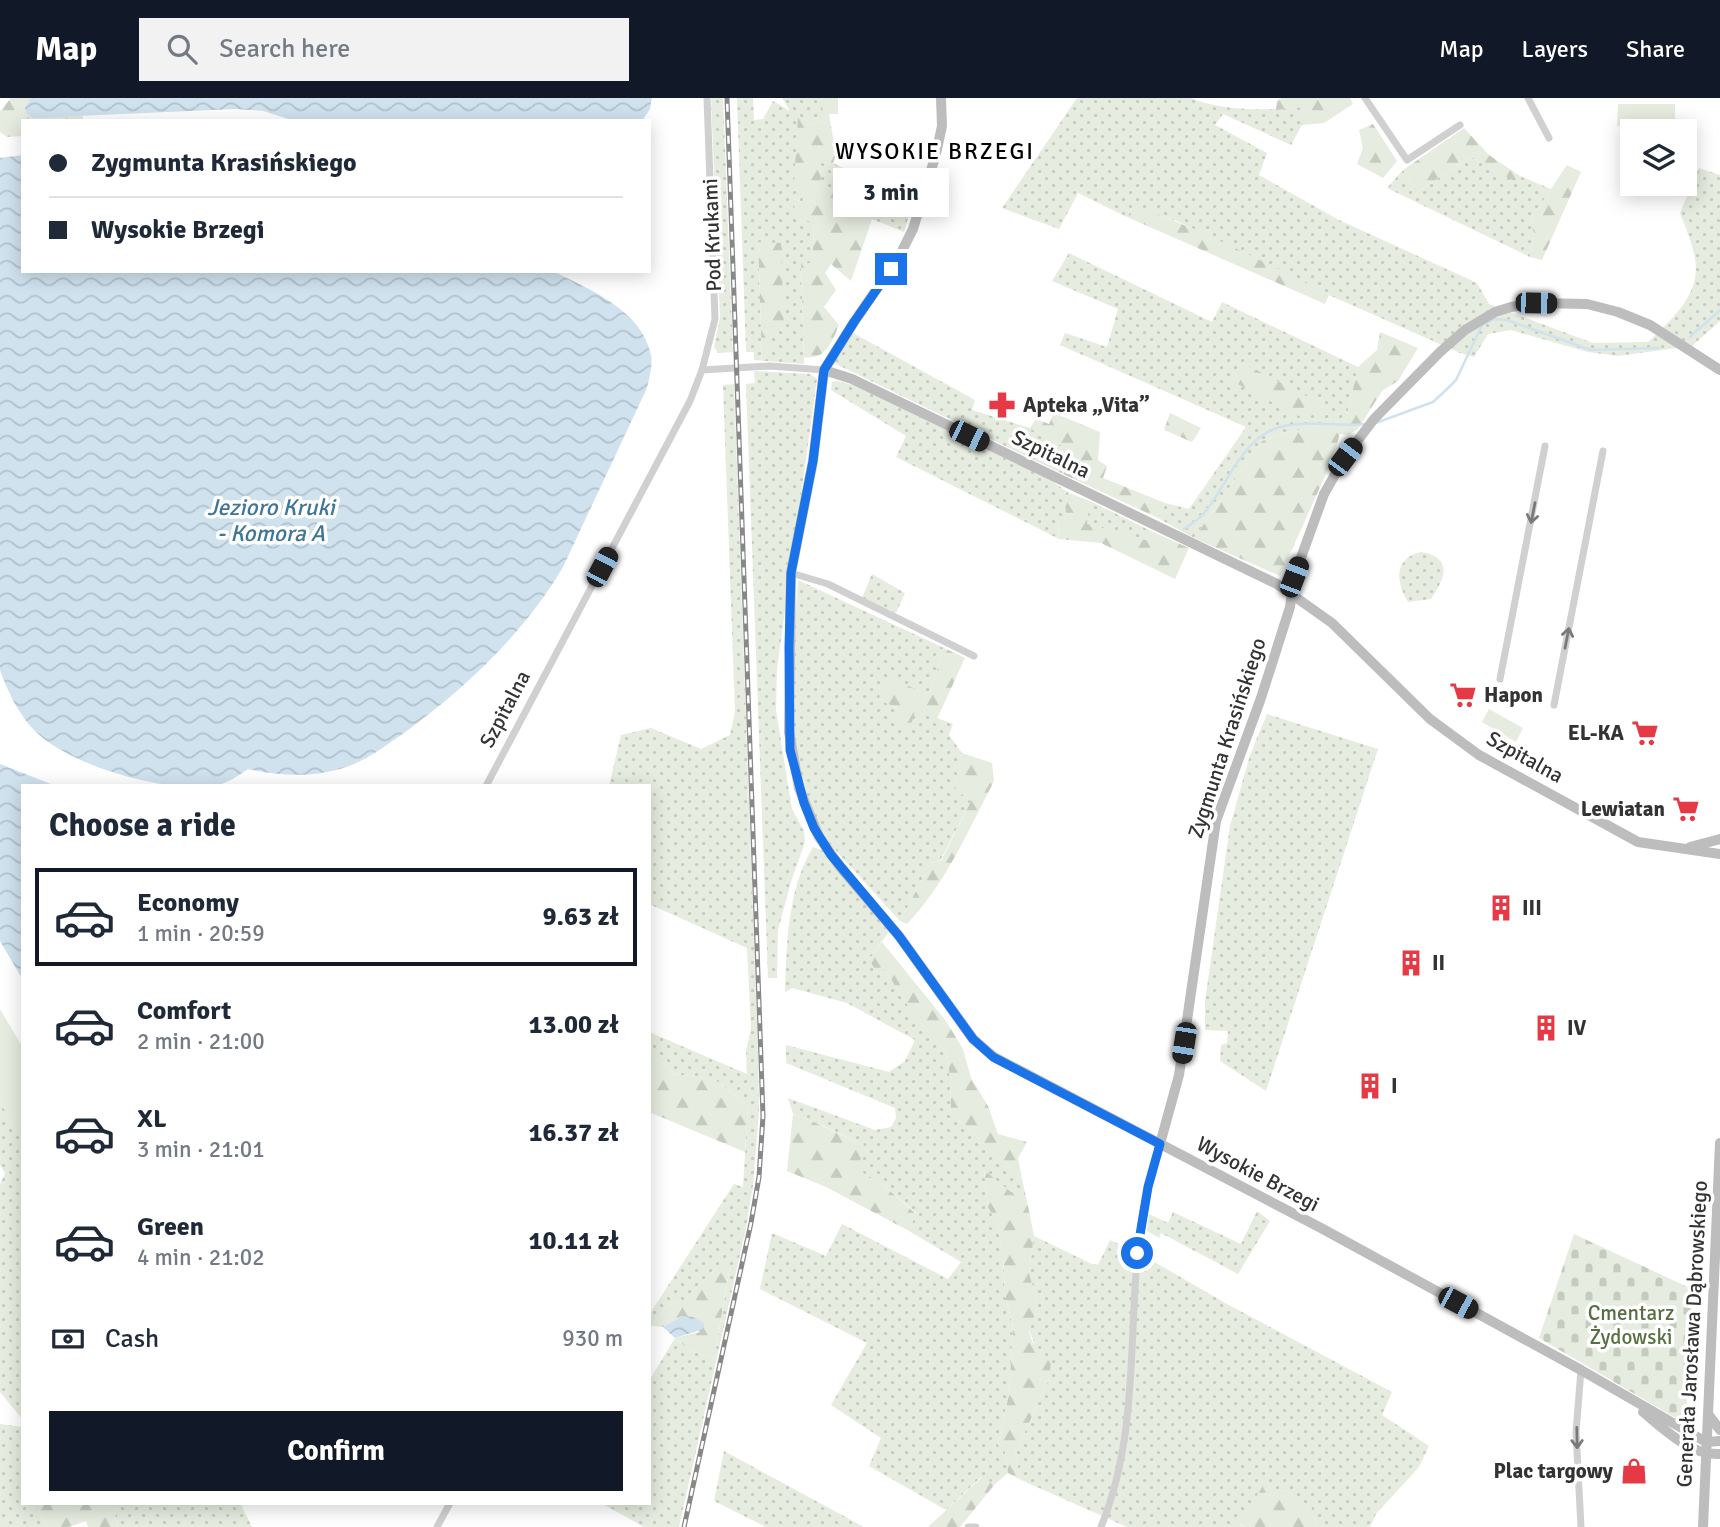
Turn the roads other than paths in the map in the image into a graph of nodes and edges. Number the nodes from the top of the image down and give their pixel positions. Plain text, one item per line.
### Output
1 (707, 98) edge
2 (941, 98) edge
3 (1365, 98) edge
4 (1528, 98) edge
5 (1460, 125) dead end
6 (1549, 138) dead end
7 (702, 370) junction
8 (824, 370) junction
9 (1720, 370) edge
10 (1545, 446) dead end
11 (1603, 451) dead end
12 (791, 573) junction
13 (1292, 594) junction
14 (974, 656) dead end
15 (1500, 679) dead end
16 (1554, 705) dead end
17 (487, 784) edge
18 (1720, 839) edge
19 (1678, 849) junction
20 (1720, 854) edge
21 (1720, 1143) edge
22 (1160, 1144) junction
23 (1580, 1370) junction
24 (1621, 1394) junction
25 (1708, 1413) junction
26 (1720, 1430) edge
27 (1720, 1441) edge
28 (1706, 1442) junction
29 (1720, 1454) edge
30 (1706, 1455) junction
31 (449, 1505) edge
32 (438, 1527) edge
33 (968, 1527) edge
34 (976, 1527) edge
35 (1101, 1527) edge
36 (1581, 1527) edge
37 (1703, 1527) edge

1 - 7 street, Pod Krukami
2 - 8 street, Wysokie Brzegi
3 - 5 street
4 - 6 street
7 - 8 street, Szpitalna
7 - 17 street, Szpitalna
8 - 12 street, Wysokie Brzegi
8 - 13 street, Szpitalna
9 - 13 street, Zygmunta Krasińskiego
10 -> 15 street
16 -> 11 street
12 - 14 street
12 - 22 street, Wysokie Brzegi
13 - 19 street, Szpitalna
13 - 22 street, Zygmunta Krasińskiego
18 - 19 street
19 - 20 street, Szpitalna
21 - 25 street, Generała Jarosława Dąbrowskiego
22 - 23 street, Wysokie Brzegi
22 - 35 street, Zygmunta Krasińskiego
23 - 24 street, Wysokie Brzegi
23 -> 36 street
24 - 28 street, Wysokie Brzegi
24 - 30 street, Wysokie Brzegi
25 - 26 street
25 - 28 street, Generała Jarosława Dąbrowskiego
27 - 28 street
28 - 30 street, Generała Jarosława Dąbrowskiego
29 - 30 street
30 - 37 street, Generała Jarosława Dąbrowskiego
31 - 32 street
33 - 34 street

